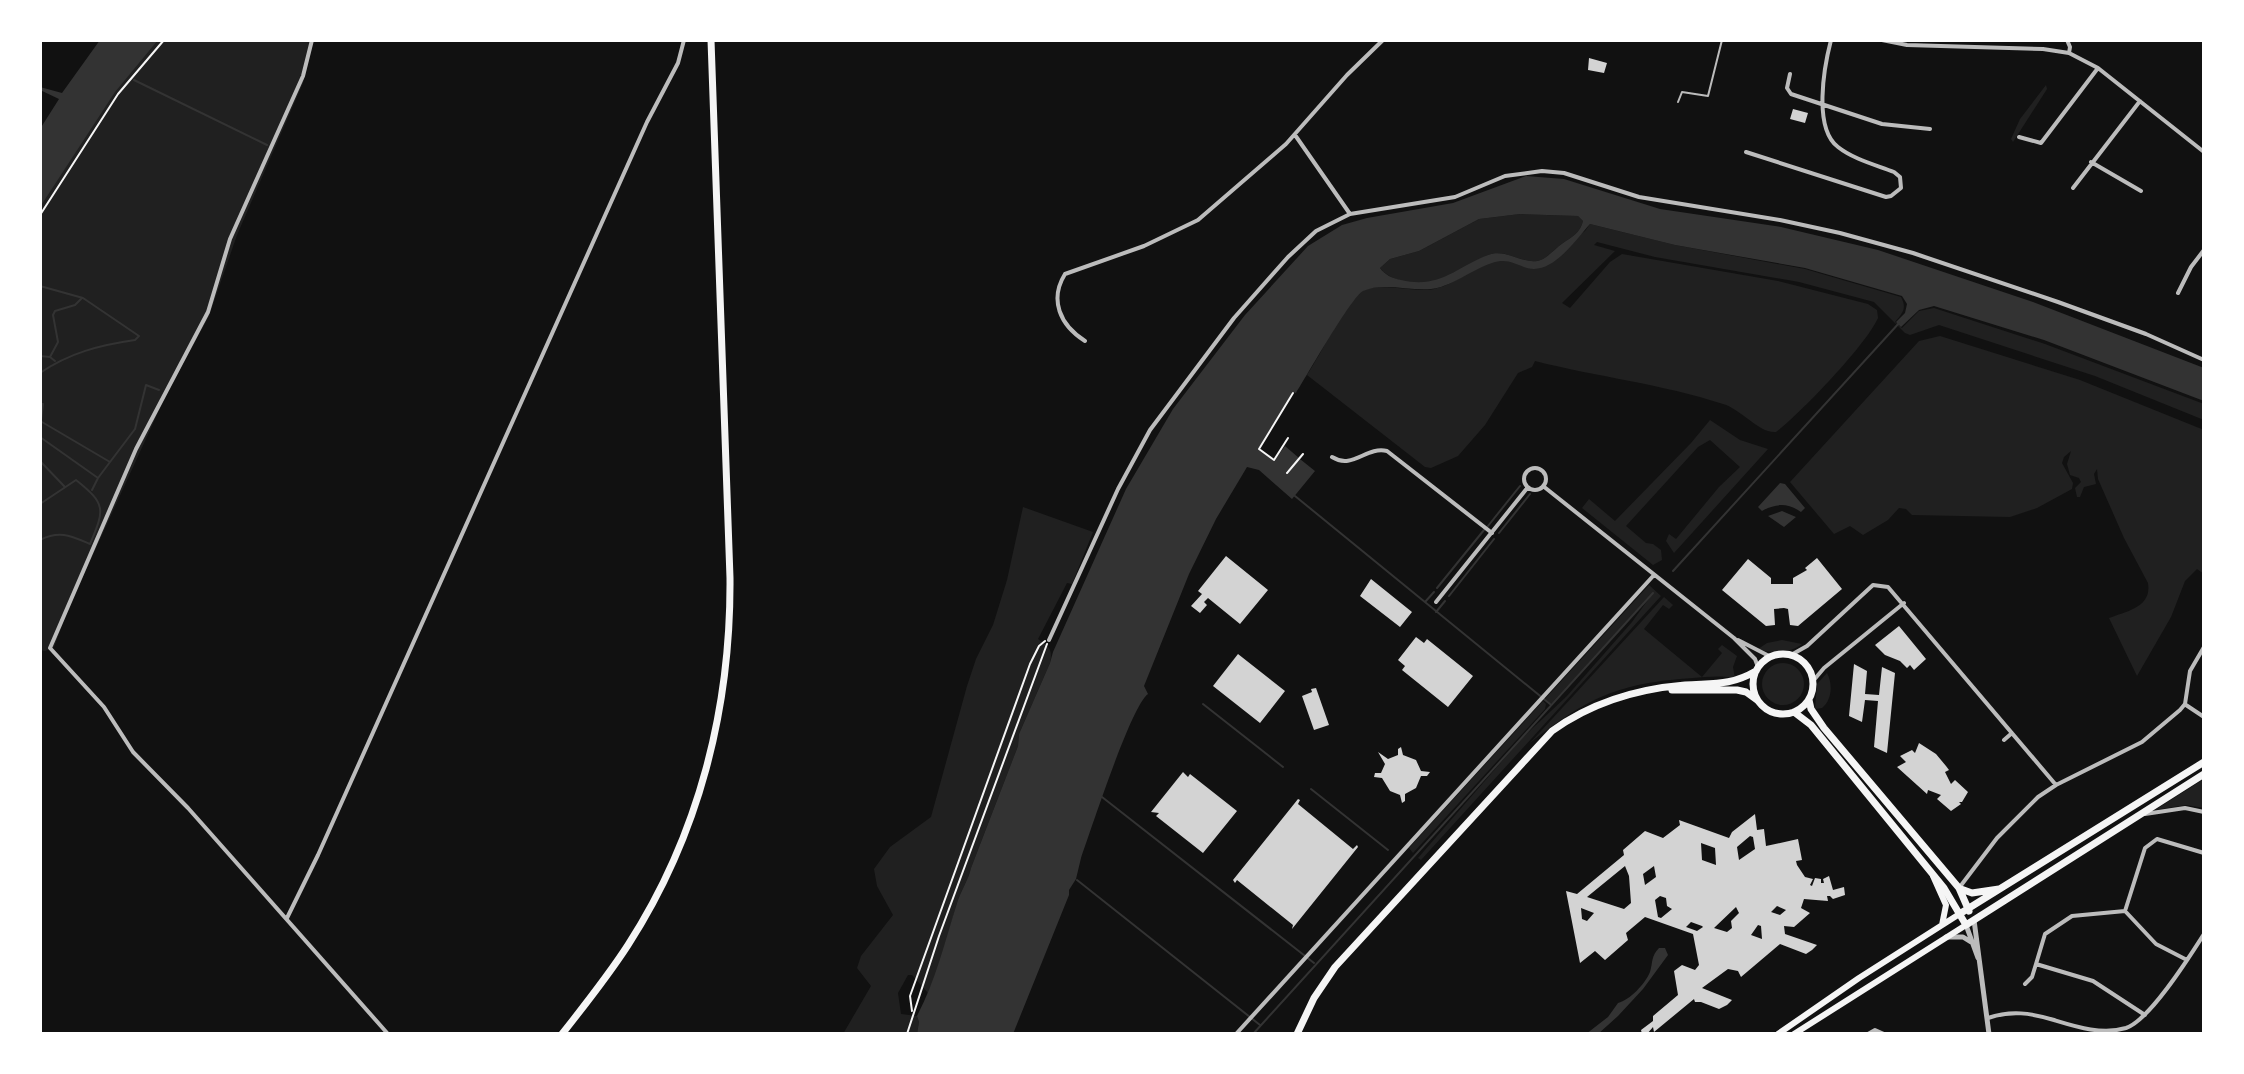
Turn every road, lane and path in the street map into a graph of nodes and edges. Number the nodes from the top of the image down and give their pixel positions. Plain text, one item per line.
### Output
1 (164, 40) edge
2 (312, 40) edge
3 (684, 40) edge
4 (711, 40) edge
5 (1383, 40) edge
6 (1722, 40) edge
7 (1831, 40) edge
8 (1882, 40) edge
9 (2067, 40) edge
10 (2069, 53) junction
11 (2098, 68) junction
12 (1790, 74) dead end
13 (2140, 101) junction
14 (1678, 102) dead end
15 (1824, 104) junction
16 (1930, 129) dead end
17 (1295, 135) junction
18 (2019, 137) dead end
19 (1746, 152) dead end
20 (2204, 152) edge
21 (2091, 162) junction
22 (2073, 188) dead end
23 (2141, 191) dead end
24 (1350, 214) junction
25 (40, 215) edge
26 (2204, 250) edge
27 (2178, 293) dead end
28 (1085, 341) dead end
29 (2204, 360) edge
30 (1293, 393) dead end
31 (1288, 438) dead end
32 (1303, 454) dead end
33 (1332, 457) dead end
34 (1287, 473) dead end
35 (1543, 486) junction
36 (1528, 487) junction
37 (1492, 533) junction
38 (1654, 575) junction
39 (1436, 602) dead end
40 (1904, 603) junction
41 (1734, 638) junction
42 (1049, 640) junction
43 (2204, 647) edge
44 (1791, 655) junction
45 (1771, 657) junction
46 (1957, 667) junction
47 (1757, 669) junction
48 (1949, 674) dead end
49 (1813, 681) junction
50 (1658, 689) junction
51 (1757, 700) junction
52 (1809, 700) junction
53 (1996, 701) dead end
54 (2185, 704) junction
55 (1990, 707) junction
56 (1794, 712) junction
57 (2204, 717) edge
58 (2012, 733) junction
59 (2004, 740) dead end
60 (2204, 762) edge
61 (2204, 774) edge
62 (2056, 785) junction
63 (2204, 812) edge
64 (2138, 814) junction
65 (2204, 853) edge
66 (1930, 871) junction
67 (1959, 888) junction
68 (2000, 889) junction
69 (1964, 911) junction
70 (2125, 911) junction
71 (287, 918) junction
72 (1970, 922) junction
73 (1942, 925) junction
74 (2204, 934) edge
75 (1946, 937) junction
76 (1971, 943) junction
77 (2187, 960) junction
78 (1980, 962) junction
79 (2036, 964) junction
80 (2025, 984) dead end
81 (912, 1013) junction
82 (2145, 1015) junction
83 (1988, 1018) junction
84 (2127, 1031) edge
85 (388, 1034) edge
86 (562, 1034) edge
87 (907, 1034) edge
88 (1236, 1034) edge
89 (1297, 1034) edge
90 (1778, 1034) edge
91 (1794, 1034) edge
92 (1868, 1034) edge
93 (1884, 1034) edge
94 (1989, 1034) edge

1 - 25 path
2 - 71 street
3 - 71 street
4 - 86 main road
5 - 17 street
6 - 14 lane
7 - 15 street
8 - 10 street
9 - 10 street
10 - 11 street
11 - 13 street
11 - 18 street
12 - 15 street
13 - 20 street
13 - 21 street
15 - 16 street
15 - 19 street
17 - 24 street
17 - 28 street
21 - 22 street
21 - 23 street
24 - 29 street
24 - 42 street
26 - 27 street
30 - 31 path
32 - 34 path
33 - 37 street
35 - 36 street
35 - 36 street
35 - 38 street
36 - 37 street
37 - 39 street
38 - 41 street
38 - 88 street
40 - 44 street
40 - 46 street
40 - 49 street
41 - 45 street
41 - 47 street
42 - 81 path
42 - 81 path
43 - 54 street
44 - 45 main road
44 - 49 main road
45 - 47 main road
46 - 48 street
46 - 55 street
47 - 50 main road
47 - 51 main road
49 - 52 main road
50 - 51 main road
50 - 89 main road
51 - 56 main road
52 - 56 main road
52 - 67 main road
53 - 55 street
54 - 57 street
54 - 62 street
55 - 58 street
56 - 66 main road
58 - 59 street
58 - 62 street
60 - 68 main road
61 - 64 main road
62 - 67 street
63 - 64 street
64 - 72 main road
65 - 70 street
66 - 69 main road
66 - 73 main road
67 - 68 main road
67 - 69 main road
68 - 69 main road
69 - 72 main road
69 - 73 main road
70 - 77 street
70 - 79 street
71 - 85 street
72 - 75 main road
72 - 76 street
72 - 78 street
73 - 90 main road
74 - 77 street
75 - 76 street
75 - 91 main road
76 - 78 street
77 - 82 street
78 - 83 street
79 - 80 street
79 - 82 street
81 - 87 path
82 - 84 street
83 - 84 street
83 - 94 street
92 - 93 street

